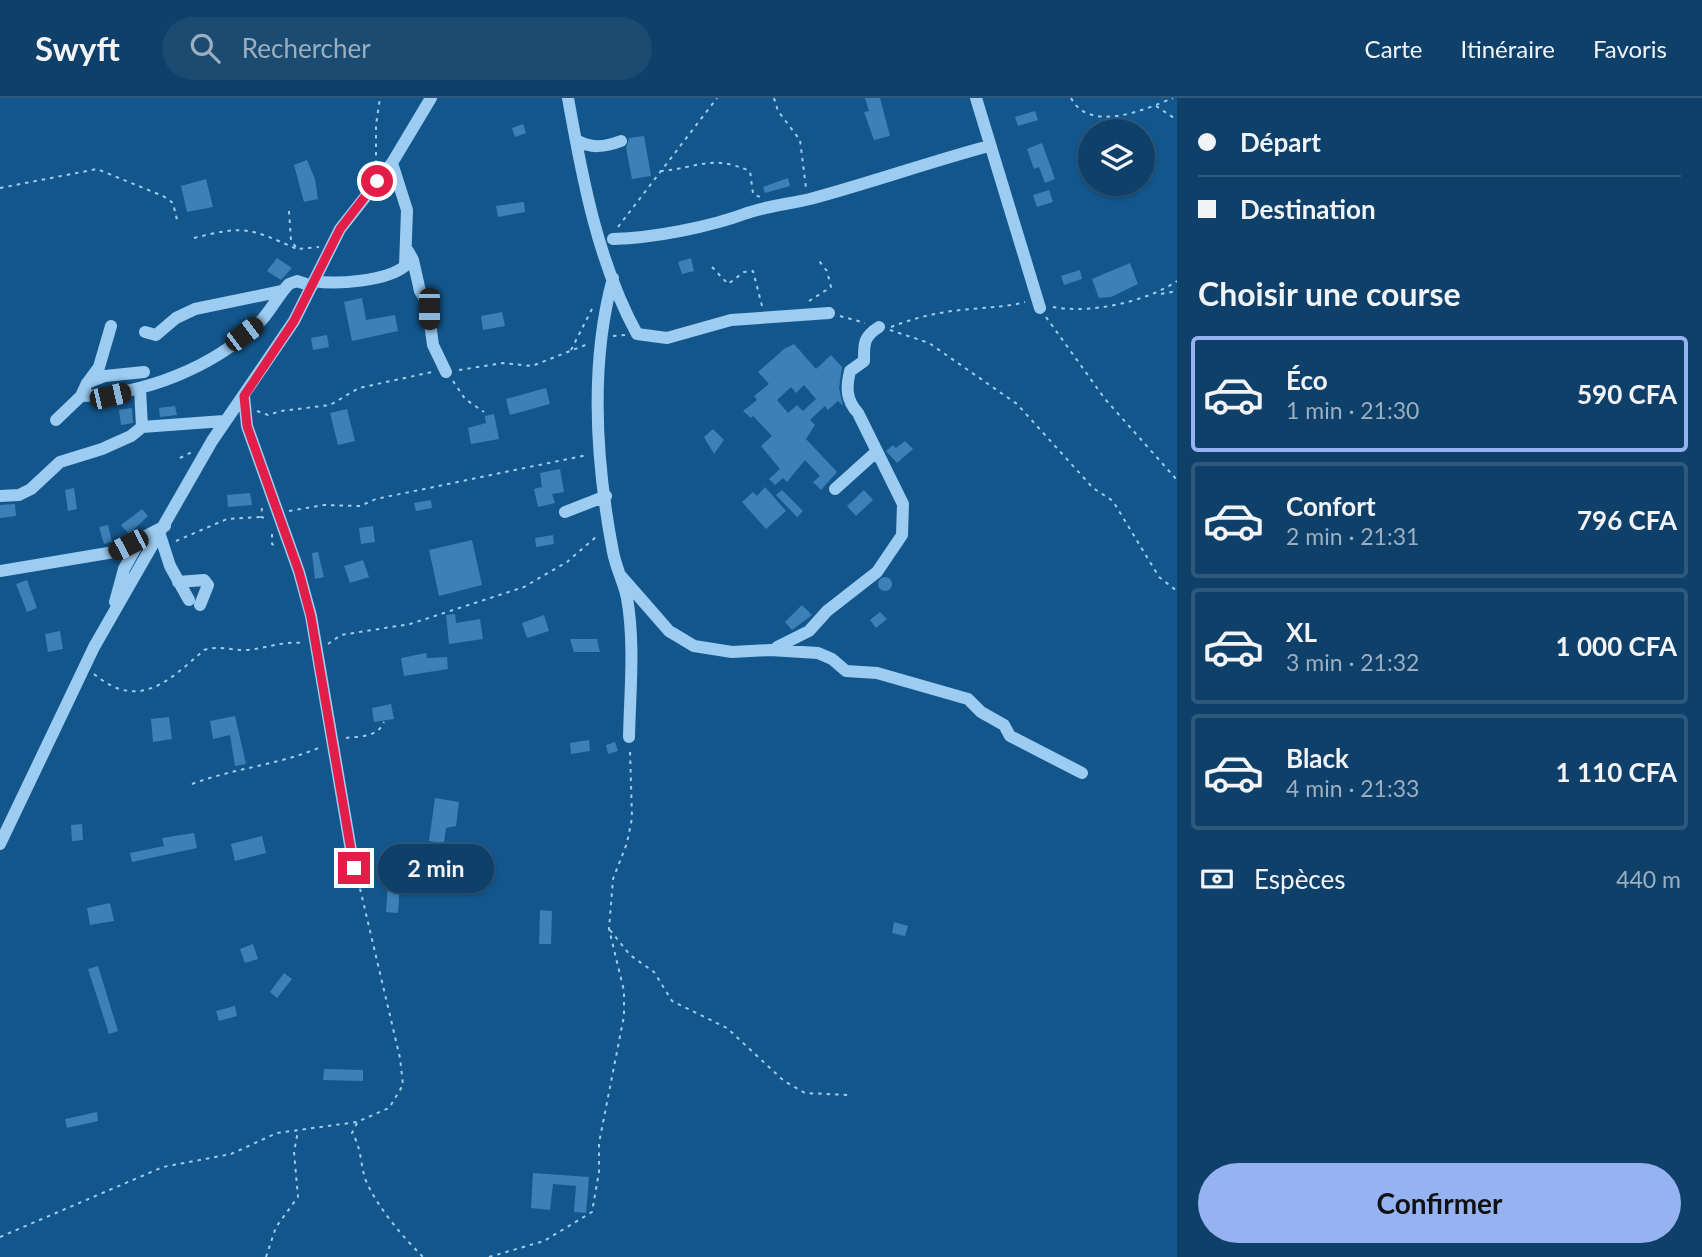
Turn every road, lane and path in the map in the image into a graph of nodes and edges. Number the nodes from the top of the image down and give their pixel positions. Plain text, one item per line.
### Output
1 (380, 98) edge
2 (431, 98) edge
3 (568, 98) edge
4 (717, 98) edge
5 (774, 98) edge
6 (976, 98) edge
7 (1071, 98) edge
8 (1173, 98) edge
9 (1155, 106) junction
10 (1177, 120) edge
11 (576, 140) junction
12 (621, 141) dead end
13 (989, 146) junction
14 (392, 163) junction
15 (659, 171) junction
16 (0, 188) edge
17 (811, 199) junction
18 (765, 209) junction
19 (289, 211) dead end
20 (178, 224) dead end
21 (194, 238) dead end
22 (613, 239) joint
23 (334, 245) junction
24 (297, 249) junction
25 (407, 251) junction
26 (819, 261) dead end
27 (712, 267) dead end
28 (613, 278) junction
29 (1177, 281) edge
30 (313, 284) junction
31 (282, 291) junction
32 (1177, 292) edge
33 (1159, 293) junction
34 (597, 298) dead end
35 (1038, 303) junction
36 (829, 313) joint
37 (797, 316) junction
38 (764, 318) junction
39 (111, 326) dead end
40 (879, 327) joint
41 (145, 332) dead end
42 (570, 351) dead end
43 (144, 372) dead end
44 (446, 372) joint
45 (87, 383) junction
46 (139, 389) junction
47 (81, 396) junction
48 (244, 396) junction
49 (484, 412) dead end
50 (56, 420) dead end
51 (224, 421) junction
52 (142, 427) junction
53 (600, 450) junction
54 (875, 453) junction
55 (1177, 480) edge
56 (842, 485) dead end
57 (0, 496) edge
58 (606, 496) junction
59 (565, 512) dead end
60 (271, 515) junction
61 (609, 519) junction
62 (163, 535) junction
63 (142, 538) junction
64 (0, 571) edge
65 (620, 575) junction
66 (178, 582) junction
67 (1177, 591) edge
68 (110, 621) junction
69 (315, 647) junction
70 (770, 650) junction
71 (84, 668) junction
72 (384, 722) dead end
73 (629, 737) joint
74 (334, 741) junction
75 (1082, 773) dead end
76 (191, 784) dead end
77 (4, 830) edge
78 (0, 844) edge
79 (354, 868) joint
80 (610, 929) junction
81 (848, 1095) dead end
82 (357, 1122) junction
83 (298, 1130) junction
84 (0, 1237) edge
85 (265, 1257) edge
86 (423, 1257) edge
87 (489, 1257) edge

1 - 14 path
2 - 14 street
3 - 11 street
4 - 15 path
5 - 17 path
6 - 13 street
7 - 9 path
8 - 9 path
9 - 10 path
11 - 12 street
11 - 28 street
13 - 17 street
13 - 35 street
14 - 23 street
14 - 25 street
15 - 18 path
15 - 22 path
16 - 20 path
17 - 18 street
18 - 22 street
19 - 24 path
21 - 24 path
23 - 24 path
23 - 30 street
25 - 30 street
25 - 44 street
26 - 37 path
27 - 38 path
28 - 38 street
28 - 53 street
29 - 33 path
30 - 31 street
30 - 48 street
31 - 41 street
31 - 46 street
32 - 33 path
33 - 35 path
34 - 42 path
35 - 55 path
35 - 67 path
36 - 37 street
36 - 40 path
37 - 38 street
39 - 45 street
40 - 54 street
43 - 45 street
44 - 49 path
45 - 47 street
46 - 47 street
46 - 52 street
47 - 50 street
48 - 51 street
48 - 60 street
51 - 52 street
51 - 62 street
52 - 57 street
53 - 58 street
53 - 60 path
54 - 56 street
54 - 70 street
58 - 59 street
58 - 61 street
60 - 62 path
60 - 69 street
61 - 65 street
61 - 69 path
62 - 63 street
62 - 66 street
62 - 68 street
63 - 64 street
63 - 68 street
65 - 70 street
65 - 73 street
66 - 66 street
68 - 71 street
69 - 71 path
69 - 74 street
70 - 75 street
71 - 77 street
72 - 74 path
73 - 80 path
74 - 76 path
74 - 79 street
77 - 78 street
79 - 82 path
80 - 81 path
80 - 87 path
82 - 83 path
82 - 86 path
83 - 84 path
83 - 85 path

